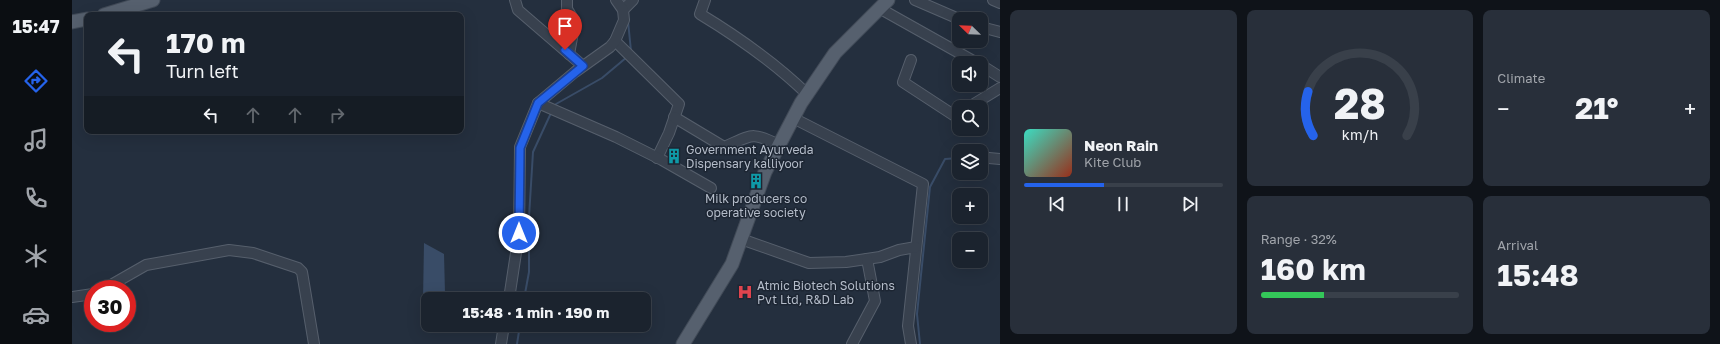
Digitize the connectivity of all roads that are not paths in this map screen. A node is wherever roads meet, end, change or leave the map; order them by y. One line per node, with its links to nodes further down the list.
1 (153, 0): 12 (main road)
2 (515, 0): 19 (street)
3 (567, 0): 19 (street)
4 (616, 0): 11 (street)
5 (633, 0): 11 (street)
6 (705, 0): 26 (street)
7 (914, 0): 13 (street)
8 (992, 0): 9 (street)
9 (1000, 3)
10 (883, 4): 20 (street); 26 (main road)
11 (623, 10): 18 (street)
12 (114, 12)
13 (952, 16)
14 (84, 20): 15 (main road)
15 (72, 22)
16 (988, 29): 17 (street)
17 (1000, 32)
18 (615, 41): 22 (street); 30 (street)
19 (569, 54): 22 (street)
20 (966, 56)
21 (911, 60): 29 (street)
22 (583, 66): 28 (street)
23 (988, 69): 24 (street)
24 (1000, 77)
25 (1000, 88): 27 (street)
26 (807, 94): 31 (main road)
27 (980, 100)
28 (538, 103): 33 (street); 41 (street)
29 (952, 114)
30 (674, 117): 32 (street); 33 (street)
31 (793, 118): 32 (main road); 38 (street)
32 (779, 145): 37 (main road)
33 (657, 158): 36 (street)
34 (989, 158): 35 (street)
35 (1000, 160)
36 (711, 188)
37 (741, 239): 39 (street); 47 (main road)
38 (916, 247): 39 (street); 49 (street)
39 (867, 259): 48 (street)
40 (120, 280): 45 (street)
41 (509, 292)
42 (84, 295): 43 (street)
43 (72, 297)
44 (503, 332): 46 (street)
45 (314, 344)
46 (501, 344)
47 (683, 344)
48 (852, 344)
49 (911, 344)

